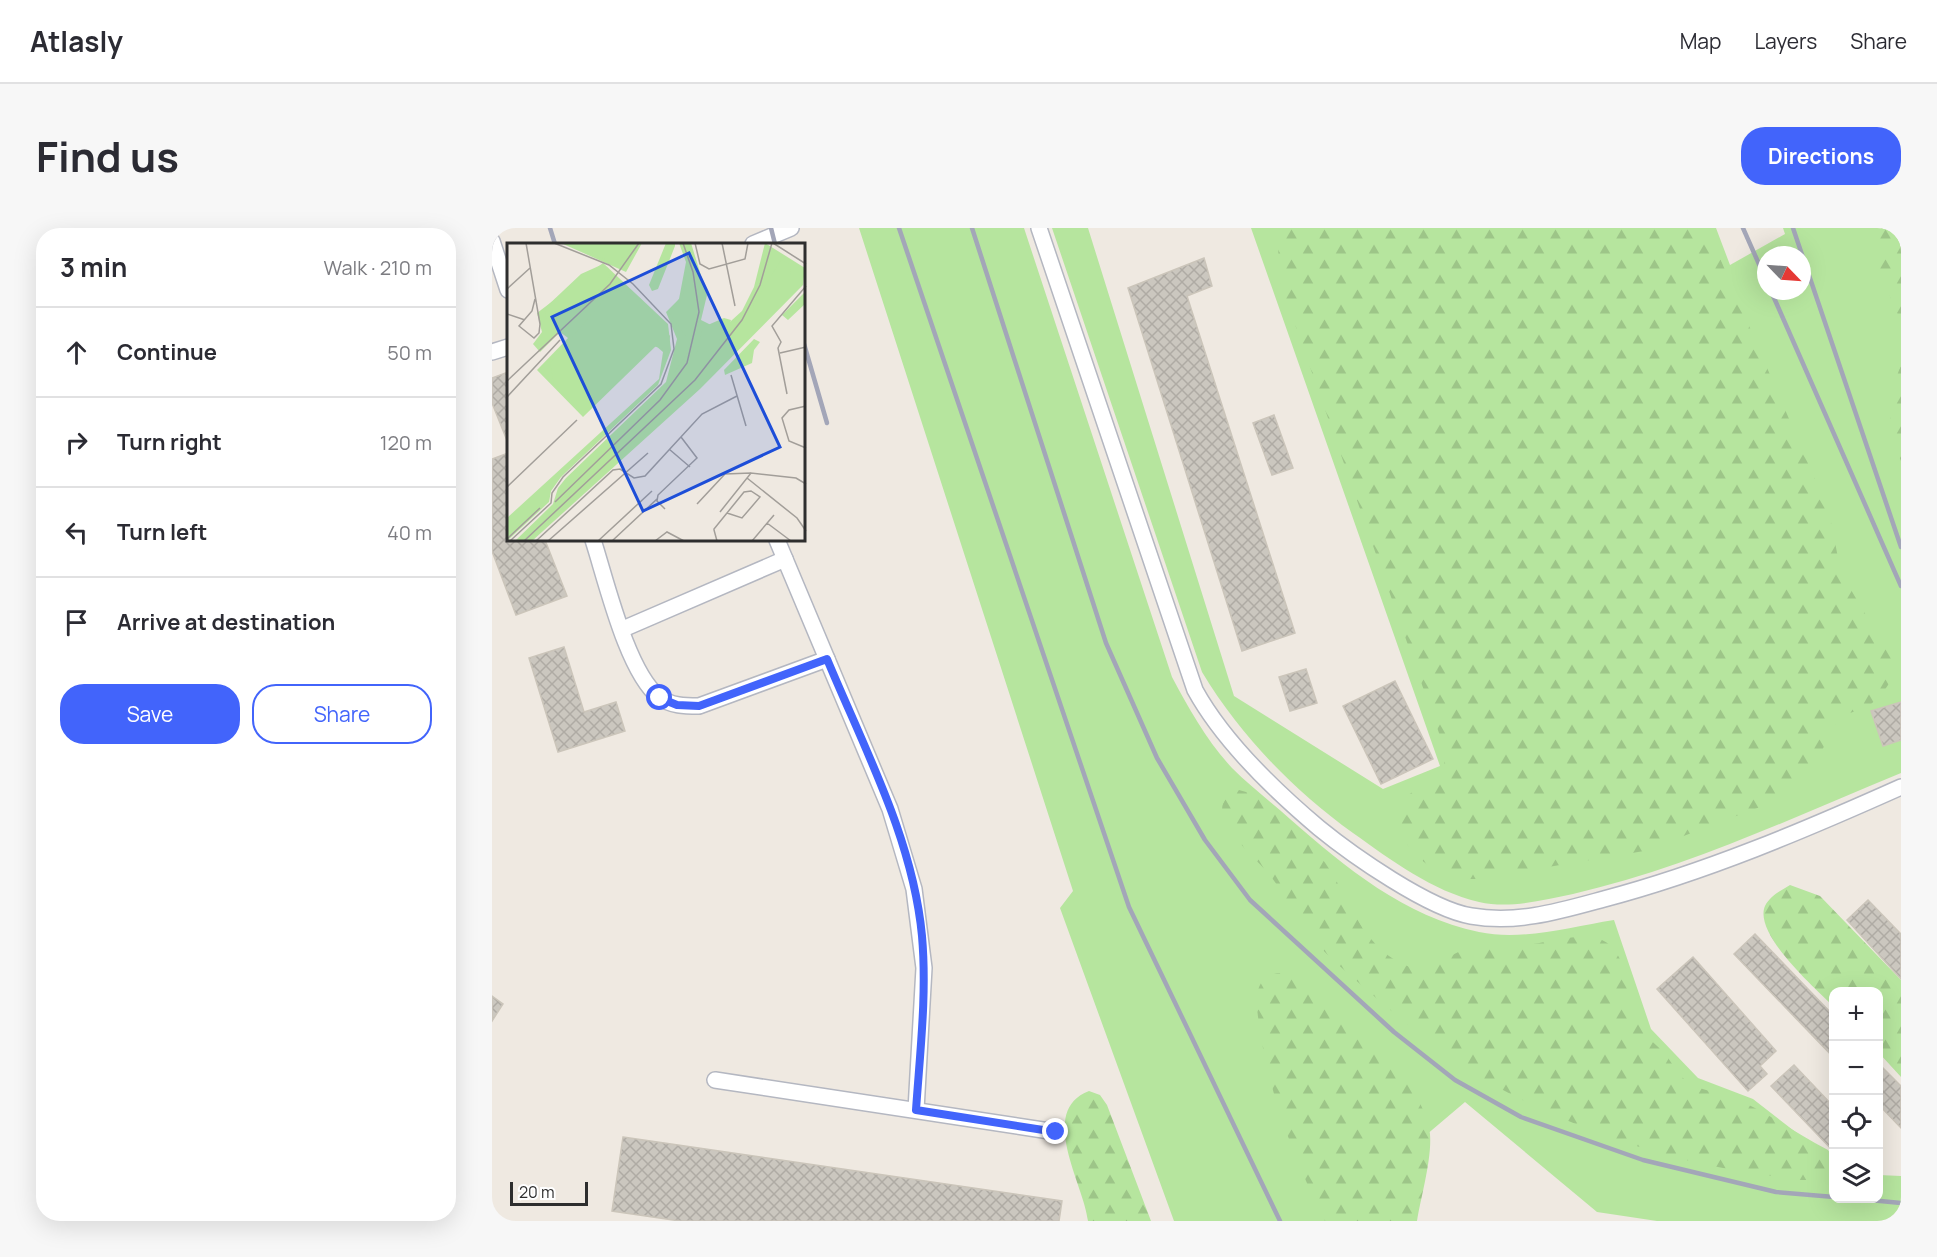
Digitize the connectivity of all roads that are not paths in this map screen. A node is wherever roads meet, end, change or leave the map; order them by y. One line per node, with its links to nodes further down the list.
1 (791, 228): 4 (lane)
2 (1039, 228): 13 (lane)
3 (492, 241): 5 (lane)
4 (755, 243)
5 (507, 287)
6 (507, 347): 7 (lane)
7 (492, 352)
8 (594, 542): 11 (lane)
9 (778, 542): 10 (lane)
10 (785, 559): 11 (lane); 12 (lane)
11 (623, 629): 12 (lane)
12 (827, 659): 15 (lane)
13 (1901, 787)
14 (715, 1080): 15 (lane)
15 (916, 1110): 16 (lane)
16 (1056, 1132)

